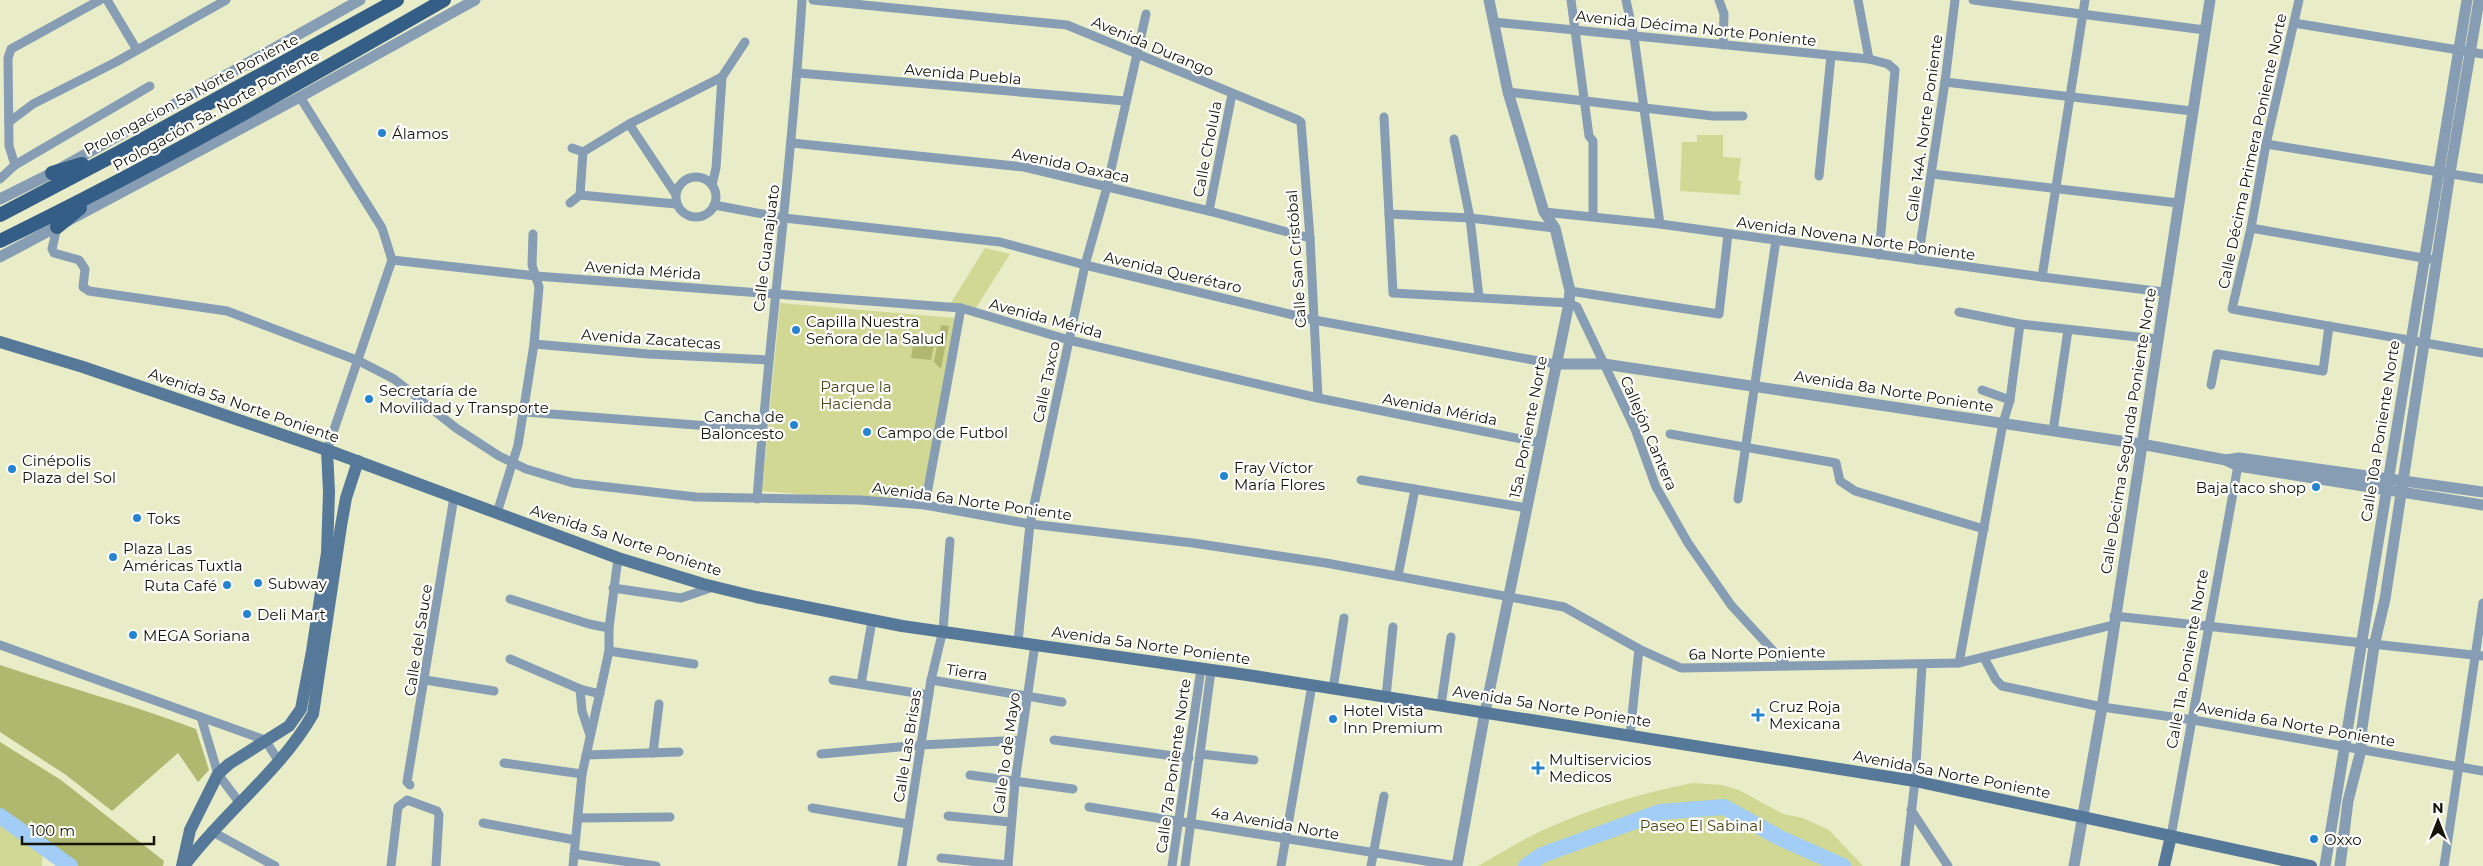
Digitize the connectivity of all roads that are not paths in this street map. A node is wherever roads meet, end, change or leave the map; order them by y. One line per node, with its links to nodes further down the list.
1 (100, 0): 53 (street)
2 (107, 0): 31 (street)
3 (226, 0): 31 (street)
4 (360, 0): 63 (street)
5 (397, 0): 60 (main road, Prolongacion 5a Norte Poniente)
6 (444, 0): 73 (main road, Prologación 5a. Norte Poniente)
7 (475, 0): 43 (street)
8 (802, 0): 38 (street, Calle Guanajuato)
9 (813, 0): 34 (street, Avenida Durango)
10 (1488, 0): 24 (street, 15a. Poniente Norte)
11 (1571, 0): 26 (street)
12 (1626, 0): 28 (street)
13 (1719, 0): 30 (street)
14 (1858, 0): 37 (street)
15 (1955, 0): 40 (street, Calle 14A. Norte Poniente)
16 (1973, 0): 23 (street)
17 (2085, 0): 23 (street)
18 (2210, 0): 27 (street, Calle Décima Segunda Poniente Norte)
19 (2299, 0): 25 (street, Calle Décima Primera Poniente Norte)
20 (2467, 0): 32 (street, Calle 10a Poniente Norte)
21 (2478, 0): 33 (street, Calle 10a Poniente Norte)
22 (1146, 14): 34 (street, Calle Taxco)
23 (2083, 14): 27 (street); 45 (street)
24 (1493, 22): 26 (street, Avenida Décima Norte Poniente); 42 (street, 15a. Poniente Norte)
25 (2294, 23): 32 (street); 57 (street, Calle Décima Primera Poniente Norte)
26 (1576, 30): 28 (street, Avenida Décima Norte Poniente); 46 (street)
27 (2205, 30): 49 (street, Calle Décima Segunda Poniente Norte)
28 (1634, 37): 30 (street, Avenida Décima Norte Poniente); 48 (street)
29 (745, 42): 39 (street)
30 (1723, 45): 36 (street, Avenida Décima Norte Poniente)
31 (137, 50): 53 (street)
32 (2457, 50): 33 (street); 62 (street, Calle 10a Poniente Norte)
33 (2470, 52): 35 (street); 64 (street, Calle 10a Poniente Norte)
34 (1138, 53): 44 (street, Avenida Durango); 47 (street, Calle Taxco)
35 (2483, 54)
36 (1831, 56): 37 (street, Avenida Décima Norte Poniente); 66 (street)
37 (1869, 58): 96 (street, Avenida Décima Norte Poniente)
38 (798, 73): 47 (street, Avenida Puebla); 56 (street, Calle Guanajuato)
39 (722, 77): 54 (street); 69 (street)
40 (1945, 82): 45 (street); 65 (street, Calle 14A. Norte Poniente)
41 (150, 86): 61 (street)
42 (1508, 92): 46 (street); 81 (street, 15a. Poniente Norte)
43 (305, 94): 88 (street); 99 (street)
44 (1232, 94): 52 (street, Avenida Durango); 80 (street, Calle Cholula)
45 (2071, 97): 49 (street); 71 (street)
46 (1584, 100): 48 (street); 84 (street)
47 (1125, 101): 70 (street, Calle Taxco)
48 (1642, 108): 50 (street); 87 (street)
49 (2192, 111): 77 (street, Calle Décima Segunda Poniente Norte)
50 (1743, 116)
51 (1384, 117): 82 (street)
52 (1298, 120): 93 (street, Calle San Cristóbal)
53 (9, 122): 61 (street)
54 (629, 124): 59 (street); 72 (street)
55 (1454, 139): 86 (street)
56 (792, 143): 70 (street, Avenida Oaxaca); 85 (street, Calle Guanajuato)
57 (2266, 144): 62 (street); 90 (street, Calle Décima Primera Poniente Norte)
58 (572, 148): 59 (street)
59 (582, 152): 74 (street)
60 (118, 153): 63 (main road); 83 (main road, Prolongacion 5a Norte Poniente)
61 (15, 165): 67 (street)
62 (2438, 171): 64 (street); 98 (street, Calle 10a Poniente Norte)
63 (52, 173): 75 (street)
64 (2450, 173): 68 (street); 101 (street, Calle 10a Poniente Norte)
65 (1932, 174): 71 (street); 100 (street, Calle 14A. Norte Poniente)
66 (1819, 176)
67 (0, 179)
68 (2483, 179)
69 (712, 185): 72 (street); 79 (street)
70 (1107, 187): 80 (street, Avenida Oaxaca); 102 (street, Calle Taxco)
71 (2056, 188): 77 (street); 104 (street)
72 (675, 193): 78 (street)
73 (96, 194): 88 (main road); 95 (main road, Prologación 5a. Norte Poniente)
74 (580, 195): 76 (street); 78 (street)
75 (0, 199)
76 (570, 203)
77 (2178, 203): 105 (street, Calle Décima Segunda Poniente Norte)
78 (676, 204): 79 (street)
79 (714, 205): 85 (street, Avenida Querétaro)
80 (1209, 211): 93 (street, Avenida Oaxaca)
81 (1544, 212): 84 (street, Avenida Novena Norte Poniente); 89 (street, 15a. Poniente Norte)
82 (1390, 214): 86 (street); 107 (street)
83 (0, 215)
84 (1593, 215): 87 (street, Avenida Novena Norte Poniente)
85 (784, 218): 102 (street, Avenida Querétaro); 106 (street, Calle Guanajuato)
86 (1470, 218): 89 (street); 107 (street)
87 (1660, 224): 92 (street, Avenida Novena Norte Poniente)
88 (57, 227): 97 (street); 122 (street, Avenida 6a Norte Poniente)
89 (1555, 228): 108 (street, 15a. Poniente Norte)
90 (2251, 228): 98 (street); 113 (street, Calle Décima Primera Poniente Norte)
91 (533, 234): 103 (street)
92 (1728, 234): 94 (street, Avenida Novena Norte Poniente); 108 (street)
93 (1310, 238): 111 (street, Calle San Cristóbal)
94 (1776, 240): 96 (street, Avenida Novena Norte Poniente); 126 (street)
95 (0, 241)
96 (1878, 255): 100 (street, Avenida Novena Norte Poniente)
97 (0, 258)
98 (2425, 258): 101 (street); 118 (street, Calle 10a Poniente Norte)
99 (392, 260): 103 (street, Avenida Mérida); 122 (street)
100 (1918, 260): 104 (street, Avenida Novena Norte Poniente)
101 (2437, 260): 119 (street, Calle 10a Poniente Norte)
102 (1085, 265): 111 (street, Avenida Querétaro); 117 (street, Calle Taxco)
103 (536, 276): 106 (street, Avenida Mérida); 120 (street)
104 (2042, 277): 105 (street, Avenida Novena Norte Poniente)
105 (2164, 292): 115 (street, Calle Décima Segunda Poniente Norte)
106 (775, 294): 109 (street, Avenida Mérida); 123 (street, Calle Guanajuato)
107 (1479, 297): 108 (street)
108 (1569, 297): 124 (street, 15a. Poniente Norte); 125 (street, Callejón Cantera)
109 (961, 308): 117 (street, Avenida Mérida); 153 (street)
110 (1959, 312): 112 (street)
111 (1314, 320): 124 (street, Avenida Querétaro); 129 (street, Calle San Cristóbal)
112 (2020, 324): 114 (street); 130 (street)
113 (2329, 326): 118 (street); 127 (street)
114 (2068, 330): 115 (street); 134 (street)
115 (2156, 339): 137 (street, Calle Décima Segunda Poniente Norte)
116 (0, 340): 139 (main road, Avenida 5a Norte Poniente)
117 (1070, 340): 129 (street, Avenida Mérida); 157 (street, Calle Taxco)
118 (2410, 340): 119 (street); 143 (street, Calle 10a Poniente Norte)
119 (2424, 342): 121 (street); 145 (street, Calle 10a Poniente Norte)
120 (534, 344): 123 (street, Avenida Zacatecas); 131 (street)
121 (2483, 353)
122 (359, 360): 139 (street); 142 (street, Avenida 6a Norte Poniente)
123 (767, 360): 133 (street, Calle Guanajuato)
124 (1555, 364): 125 (street, Avenida 8a Norte Poniente); 136 (street, 15a. Poniente Norte)
125 (1604, 364): 126 (street, Avenida 8a Norte Poniente); 187 (street, Callejón Cantera)
126 (1754, 385): 132 (street, Avenida 8a Norte Poniente); 138 (street)
127 (2211, 385)
128 (1982, 390): 130 (street)
129 (1318, 398): 136 (street, Avenida Mérida)
130 (2010, 400): 132 (street)
131 (525, 412): 133 (street); 142 (street)
132 (2003, 423): 134 (street, Avenida 8a Norte Poniente); 158 (street)
133 (762, 430): 152 (street, Calle Guanajuato)
134 (2053, 431): 137 (street, Avenida 8a Norte Poniente)
135 (1670, 434): 138 (street)
136 (1541, 444): 155 (street, 15a. Poniente Norte)
137 (2141, 444): 141 (street, Avenida 8a Norte Poniente); 169 (street, Calle Décima Segunda Poniente Norte)
138 (1745, 446): 151 (street); 158 (street)
139 (326, 450): 140 (main road, Avenida 5a Norte Poniente); 211 (main road)
140 (358, 461): 150 (main road, Avenida 5a Norte Poniente); 223 (main road)
141 (2239, 462): 143 (street, Avenida 8a Norte Poniente); 147 (street, Avenida 8a Norte Poniente); 170 (street, Calle 11a. Poniente Norte)
142 (512, 463): 152 (street, Avenida 6a Norte Poniente); 156 (street)
143 (2388, 478): 145 (street, Avenida 8a Norte Poniente); 147 (street, Calle 10a Poniente Norte)
144 (1361, 480): 146 (street)
145 (2403, 480): 148 (street, Calle 10a Poniente Norte); 149 (street, Avenida 8a Norte Poniente)
146 (1415, 490): 155 (street); 161 (street)
147 (2386, 490): 148 (street, Avenida 8a Norte Poniente); 177 (street, Calle 10a Poniente Norte)
148 (2401, 492): 154 (street, Avenida 8a Norte Poniente); 179 (street, Calle 10a Poniente Norte)
149 (2483, 492)
150 (454, 497): 156 (main road, Avenida 5a Norte Poniente); 190 (street, Calle del Sauce)
151 (1738, 499)
152 (757, 500): 153 (street, Avenida 6a Norte Poniente)
153 (925, 505): 157 (street, Avenida 6a Norte Poniente)
154 (2483, 505)
155 (1527, 508): 164 (street, 15a. Poniente Norte)
156 (496, 513): 160 (main road, Avenida 5a Norte Poniente)
157 (1030, 524): 161 (street, Avenida 6a Norte Poniente); 175 (street, Calle Taxco)
158 (1984, 529): 185 (street)
159 (950, 541): 173 (street, Calle Las Brisas)
160 (618, 558): 162 (main road, Avenida 5a Norte Poniente); 163 (street)
161 (1398, 576): 164 (street, 6a Norte Poniente)
162 (713, 587): 163 (street); 168 (main road, Avenida 5a Norte Poniente)
163 (613, 588): 172 (street)
164 (1509, 596): 180 (street, 6a Norte Poniente); 206 (street, 15a. Poniente Norte)
165 (510, 599): 172 (street)
166 (2483, 603): 182 (street)
167 (1344, 618): 196 (street)
168 (872, 621): 173 (main road, Avenida 5a Norte Poniente); 193 (street)
169 (2114, 621): 170 (street); 183 (street); 205 (street, Calle Décima Segunda Poniente Norte)
170 (2209, 626): 177 (street); 208 (street, Calle 11a. Poniente Norte)
171 (1393, 627): 201 (street)
172 (609, 628): 181 (street)
173 (943, 630): 175 (main road, Avenida 5a Norte Poniente); 192 (street, Calle Las Brisas)
174 (1451, 637): 204 (street)
175 (1018, 642): 176 (main road, Avenida 5a Norte Poniente)
176 (1035, 644): 189 (main road, Avenida 5a Norte Poniente); 200 (street, Calle 1o de Mayo)
177 (2361, 644): 179 (street); 215 (street, Calle 10a Poniente Norte)
178 (0, 645): 207 (street)
179 (2374, 646): 182 (street); 216 (street, Calle 10a Poniente Norte)
180 (1639, 649): 187 (street, 6a Norte Poniente); 210 (street)
181 (609, 651): 186 (street); 198 (street)
182 (2479, 655): 226 (street)
183 (1984, 658): 185 (street, 6a Norte Poniente); 205 (street, Avenida 6a Norte Poniente)
184 (510, 659): 195 (street)
185 (1959, 663): 188 (street, 6a Norte Poniente)
186 (694, 664)
187 (1786, 665): 188 (street, 6a Norte Poniente)
188 (1922, 665): 231 (street)
189 (1206, 670): 194 (main road, Avenida 5a Norte Poniente); 220 (street, Calle 7a Poniente Norte); 222 (street, Calle 7a Poniente Norte)
190 (425, 680): 197 (street); 233 (street, Calle del Sauce)
191 (833, 680): 193 (street)
192 (931, 680): 199 (street, Calle Las Brisas); 200 (street, Tierra)
193 (861, 684): 199 (street)
194 (1312, 685): 196 (main road, Avenida 5a Norte Poniente); 251 (street)
195 (580, 689): 198 (street); 209 (street)
196 (1333, 689): 201 (main road, Avenida 5a Norte Poniente)
197 (494, 691)
198 (600, 694): 209 (street)
199 (930, 695): 214 (street, Calle Las Brisas)
200 (1028, 696): 202 (street, Tierra); 212 (street, Calle 1o de Mayo)
201 (1386, 697): 204 (main road, Avenida 5a Norte Poniente)
202 (1062, 702)
203 (659, 704): 218 (street)
204 (1441, 705): 206 (main road, Avenida 5a Norte Poniente)
205 (2102, 707): 208 (street, Avenida 6a Norte Poniente); 242 (street, Calle Décima Segunda Poniente Norte)
206 (1485, 712): 210 (main road, Avenida 5a Norte Poniente); 268 (street, 15a. Poniente Norte)
207 (201, 717): 211 (street); 228 (street)
208 (2193, 720): 215 (street, Avenida 6a Norte Poniente); 250 (street, Calle 11a. Poniente Norte)
209 (590, 735): 221 (street)
210 (1630, 735): 231 (main road, Avenida 5a Norte Poniente)
211 (266, 740): 223 (street); 228 (main road)
212 (1021, 740): 214 (street); 232 (street, Calle 1o de Mayo)
213 (1054, 740): 222 (street)
214 (921, 745): 219 (street); 248 (street, Calle Las Brisas)
215 (2344, 747): 216 (street, Avenida 6a Norte Poniente); 274 (street, Calle 10a Poniente Norte)
216 (2361, 750): 226 (street, Avenida 6a Norte Poniente); 275 (street, Calle 10a Poniente Norte)
217 (679, 752): 218 (street)
218 (653, 753): 221 (street)
219 (821, 754)
220 (1200, 754): 224 (street); 247 (street, Calle 7a Poniente Norte)
221 (586, 755): 229 (street)
222 (1189, 758): 244 (street, Calle 7a Poniente Norte)
223 (278, 760): 236 (main road)
224 (1254, 760)
225 (504, 763): 229 (street)
226 (2458, 766): 227 (street, Avenida 6a Norte Poniente); 276 (street)
227 (2483, 771)
228 (218, 774): 236 (street); 256 (main road)
229 (582, 774): 243 (street)
230 (970, 775): 232 (street)
231 (1915, 781): 239 (street); 242 (main road, Avenida 5a Norte Poniente)
232 (1015, 782): 234 (street); 245 (street, Calle 1o de Mayo)
233 (410, 786)
234 (1073, 789)
235 (1384, 796): 254 (street)
236 (239, 802): 249 (main road)
237 (1089, 807): 244 (street, 4a Avenida Norte)
238 (812, 808): 248 (street)
239 (1911, 810): 269 (street); 270 (street)
240 (948, 816): 245 (street)
241 (670, 817): 243 (street)
242 (2083, 817): 250 (main road, Avenida 5a Norte Poniente); 271 (street, Calle Décima Segunda Poniente Norte)
243 (578, 818): 252 (street)
244 (1178, 821): 247 (street, 4a Avenida Norte); 264 (street, Calle 7a Poniente Norte)
245 (1010, 822): 263 (street, Calle 1o de Mayo)
246 (483, 823): 252 (street)
247 (1191, 823): 251 (street, 4a Avenida Norte); 265 (street, Calle 7a Poniente Norte)
248 (908, 824): 262 (street, Calle Las Brisas)
249 (211, 831): 256 (main road); 257 (street)
250 (2171, 836): 272 (main road, Calle 11a. Poniente Norte); 273 (main road, Avenida 5a Norte Poniente)
251 (1286, 839): 254 (street, 4a Avenida Norte); 266 (street)
252 (576, 840): 253 (street)
253 (574, 854): 260 (street); 261 (street)
254 (1373, 854): 267 (street); 268 (street, 4a Avenida Norte)
255 (941, 858): 263 (street)
256 (183, 866)
257 (275, 866)
258 (391, 866): 259 (street)
259 (436, 866)
260 (573, 866)
261 (656, 866)
262 (902, 866)
263 (1008, 866)
264 (1172, 866)
265 (1185, 866)
266 (1281, 866)
267 (1371, 866)
268 (1457, 866)
269 (1905, 866)
270 (1948, 866)
271 (2074, 866)
272 (2164, 866)
273 (2311, 866)
274 (2325, 866)
275 (2340, 866)
276 (2444, 866)

